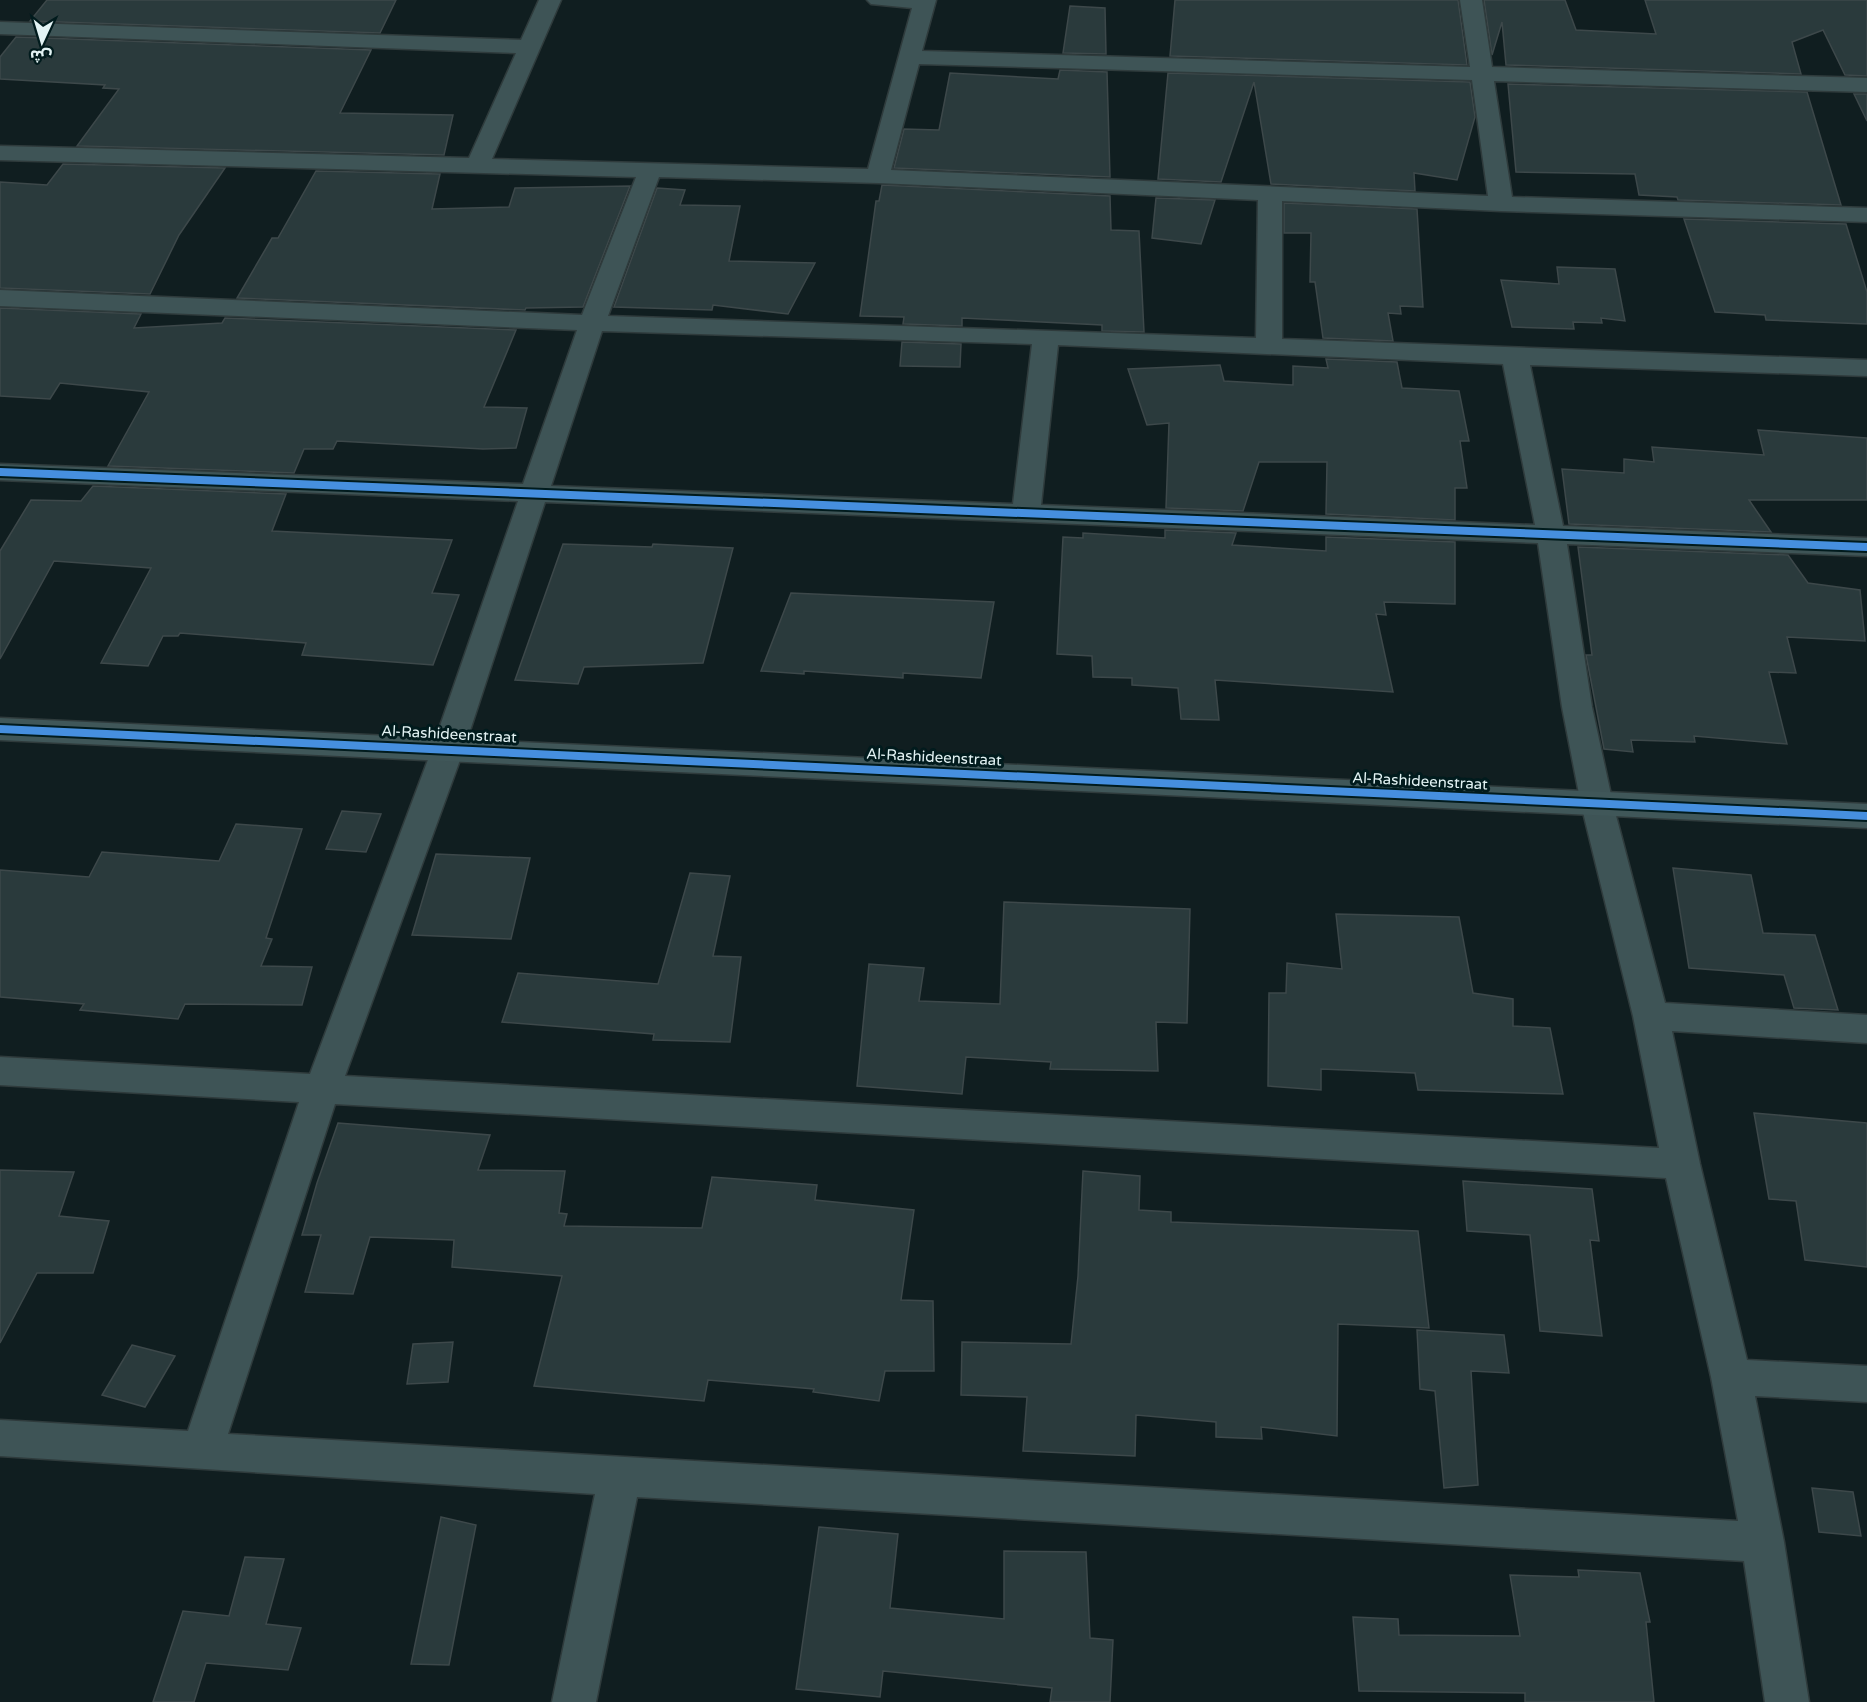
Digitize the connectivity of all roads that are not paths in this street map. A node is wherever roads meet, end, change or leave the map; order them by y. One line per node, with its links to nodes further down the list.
1 (550, 0): 6 (street)
2 (878, 0): 4 (street)
3 (1471, 0): 8 (street)
4 (924, 1): 7 (street)
5 (0, 28): 6 (street)
6 (529, 47): 11 (street)
7 (908, 57): 8 (street); 13 (street)
8 (1483, 74): 9 (street); 15 (street)
9 (1867, 85)
10 (0, 153): 11 (street)
11 (477, 166): 12 (street)
12 (650, 170): 13 (street); 18 (street)
13 (878, 176): 14 (street)
14 (1270, 193): 15 (street); 20 (street)
15 (1501, 204): 16 (street)
16 (1867, 216)
17 (0, 298): 18 (street)
18 (592, 323): 19 (street); 24 (street)
19 (1046, 337): 20 (street); 25 (street)
20 (1269, 346): 21 (street)
21 (1515, 357): 22 (street); 26 (street)
22 (1867, 368)
23 (0, 472): 24 (street)
24 (535, 493): 25 (street); 29 (street)
25 (1026, 514): 26 (street)
26 (1551, 535): 27 (street); 30 (street)
27 (1867, 547)
28 (0, 729): 29 (street, Al-Rashideenstraat)
29 (448, 749): 30 (street, Al-Rashideenstraat); 35 (street)
30 (1597, 804): 31 (street, Al-Rashideenstraat); 32 (street)
31 (1867, 816)
32 (1651, 1016): 33 (street); 36 (street)
33 (1867, 1029)
34 (0, 1071): 35 (street)
35 (322, 1089): 36 (street); 40 (street)
36 (1681, 1164): 37 (street)
37 (1731, 1377): 38 (street); 42 (street)
38 (1867, 1384)
39 (0, 1438): 40 (street)
40 (202, 1450): 41 (street)
41 (620, 1477): 42 (street); 43 (street)
42 (1763, 1542): 44 (street)
43 (574, 1702)
44 (1787, 1702)

